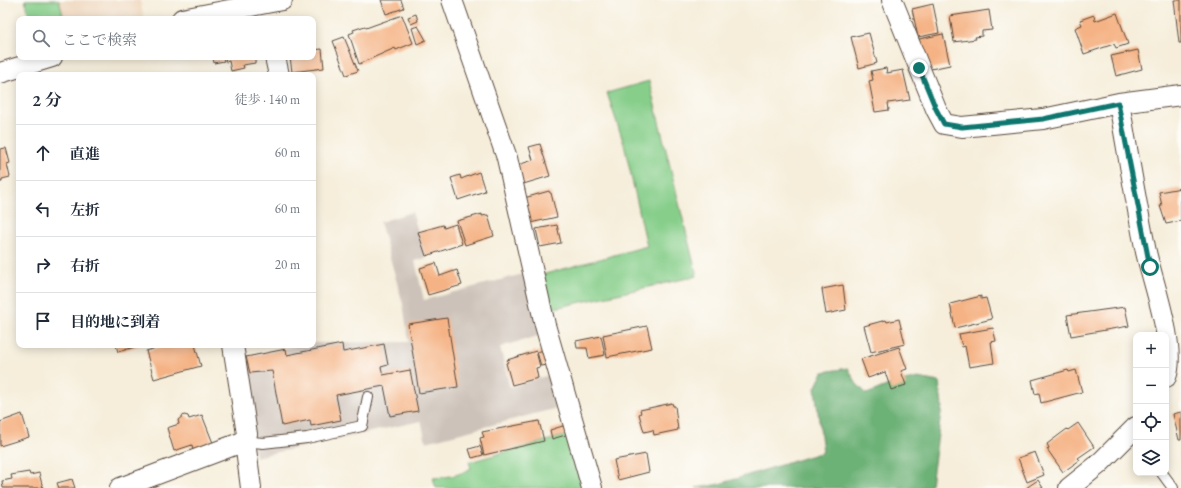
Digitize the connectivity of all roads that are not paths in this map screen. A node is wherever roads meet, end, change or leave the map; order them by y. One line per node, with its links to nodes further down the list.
1 (282, 0): 4 (street)
2 (452, 0): 20 (street)
3 (892, 0): 11 (street)
4 (264, 12): 5 (street)
5 (217, 16)
6 (42, 60): 9 (street)
7 (276, 60): 8 (street)
8 (278, 72)
9 (0, 73)
10 (1181, 95): 11 (street)
11 (1118, 103): 13 (street)
12 (233, 348): 16 (street)
13 (1169, 368)
14 (368, 397): 16 (lane)
15 (1133, 434): 21 (street)
16 (245, 441): 18 (street); 19 (street)
17 (1164, 476): 22 (lane)
18 (120, 488)
19 (251, 488)
20 (592, 488)
21 (1069, 488)
22 (1173, 488)

